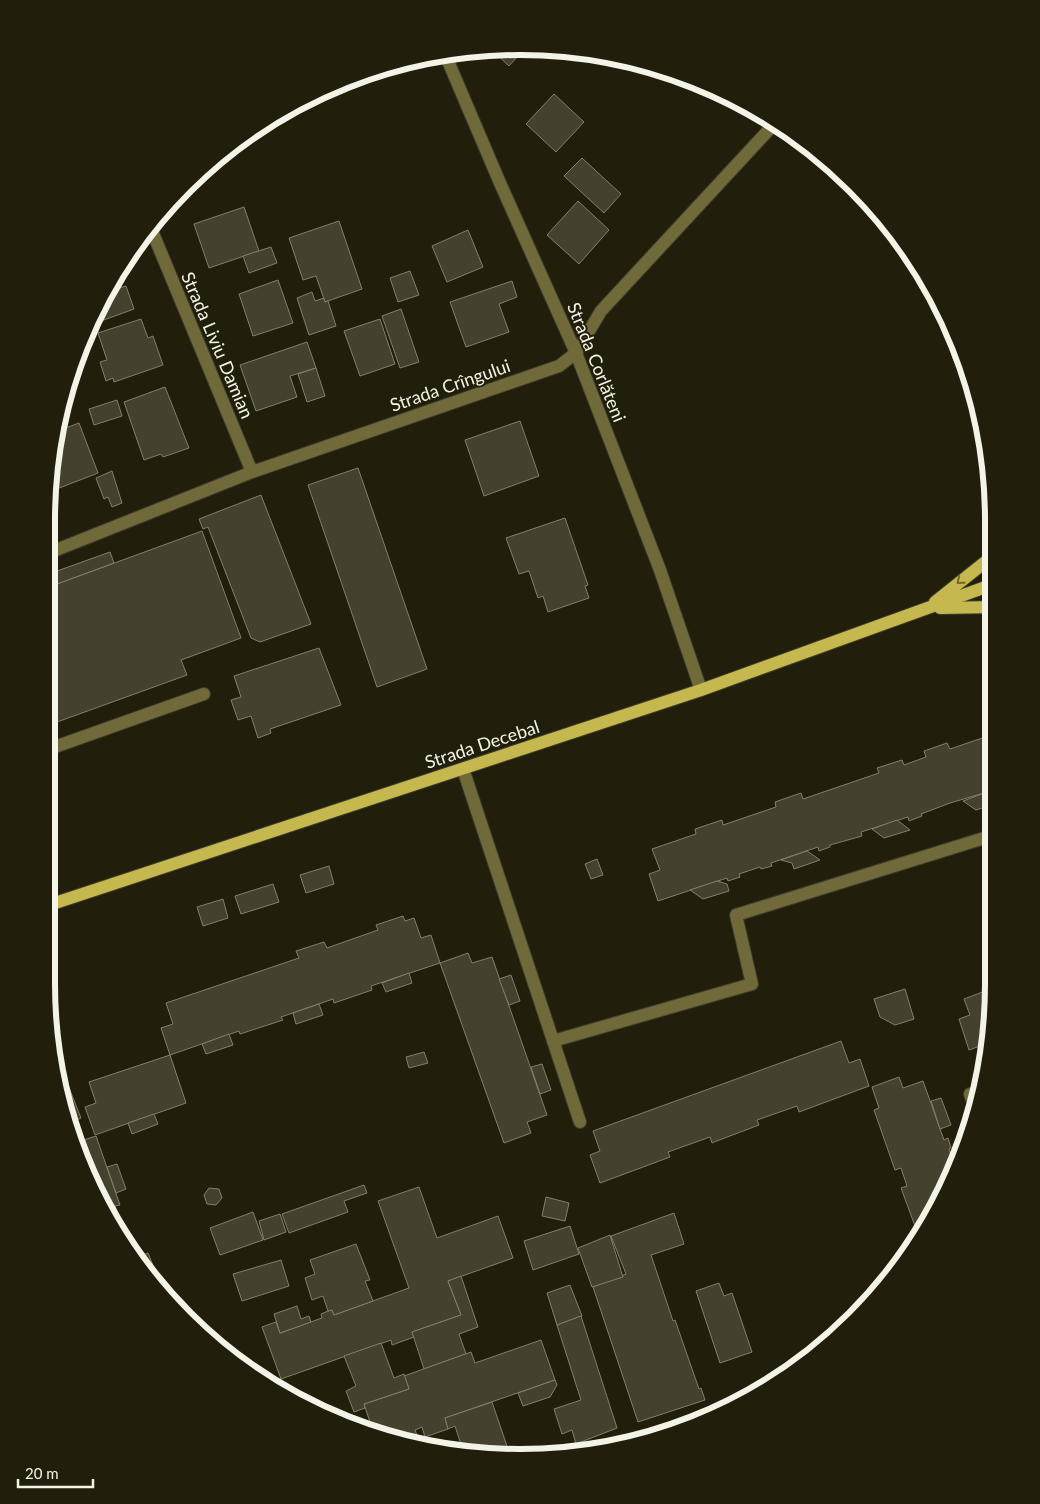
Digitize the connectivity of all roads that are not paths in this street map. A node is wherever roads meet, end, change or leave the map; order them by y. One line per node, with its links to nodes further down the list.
1 (449, 61): 4 (street, Strada Corlăteni)
2 (770, 128): 4 (street, Strada Crîngului)
3 (153, 234): 5 (street, Strada Liviu Damian)
4 (576, 353): 5 (street, Strada Crîngului); 11 (street, Strada Corlăteni)
5 (252, 472): 6 (street, Strada Crîngului)
6 (55, 550)
7 (985, 562): 10 (main road, Strada Decebal, one-way to 10)
8 (985, 587): 10 (main road, Strada Decebal)
9 (985, 607): 10 (main road, Strada Decebal)
10 (927, 608): 11 (main road, Strada Decebal)
11 (701, 690): 14 (main road, Strada Decebal)
12 (204, 694): 13 (street)
13 (55, 747)
14 (463, 769): 16 (main road, Strada Decebal); 17 (street)
15 (985, 838): 17 (street)
16 (55, 903)
17 (553, 1041): 18 (street)
18 (580, 1122)

